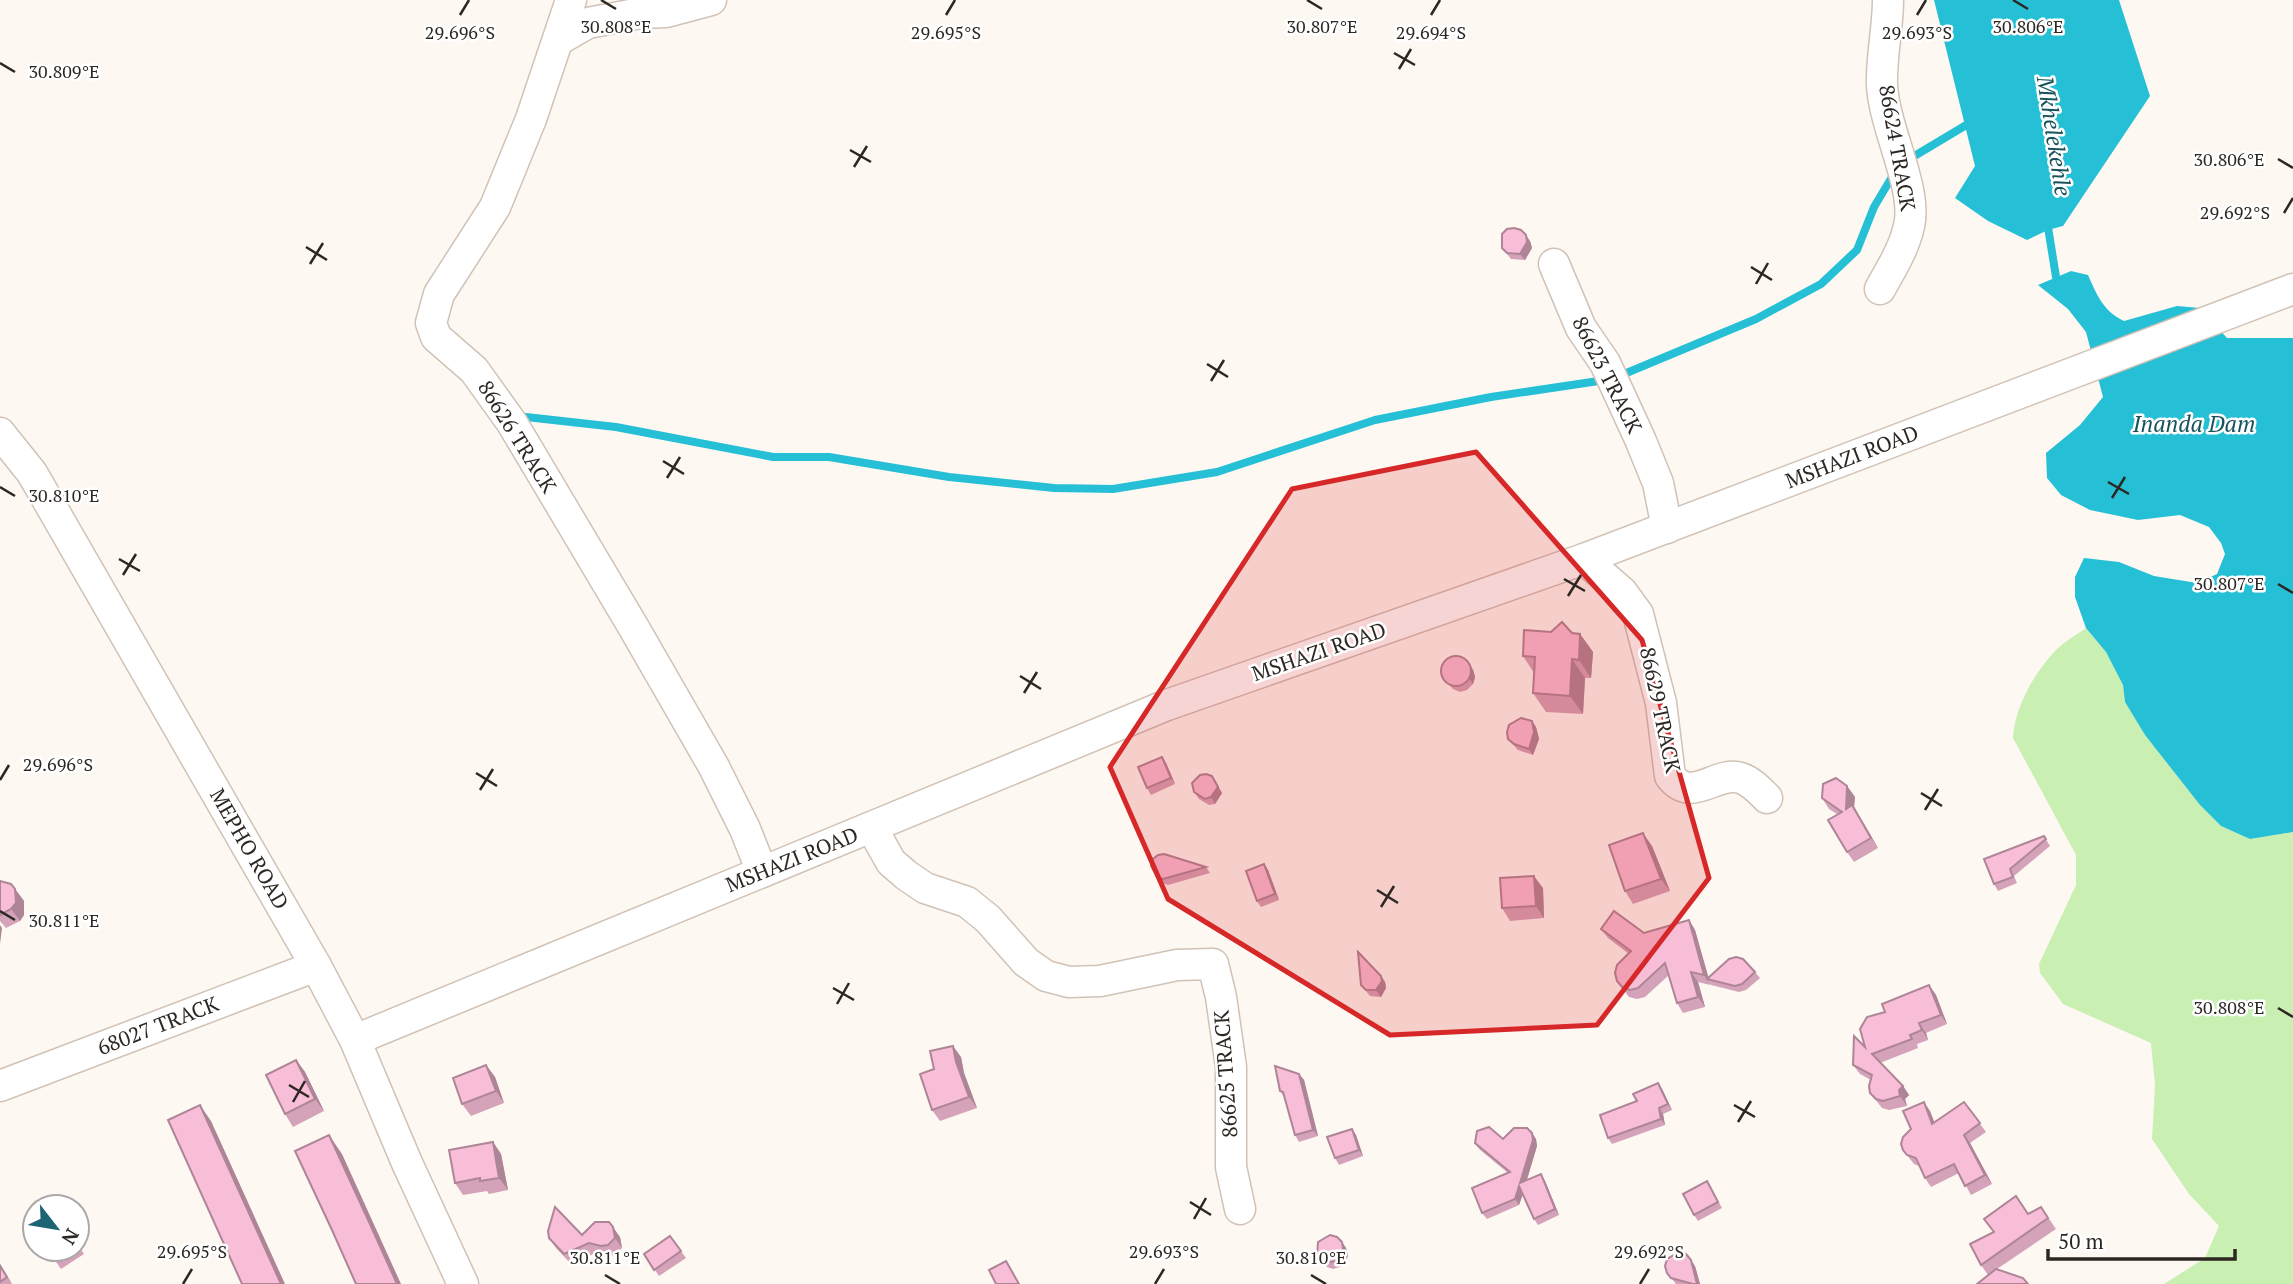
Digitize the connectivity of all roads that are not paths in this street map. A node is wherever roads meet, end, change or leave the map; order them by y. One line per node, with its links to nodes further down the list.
1 (571, 0): 4 (street, 86626 TRACK)
2 (711, 0): 4 (street)
3 (1888, 0): 6 (street, 86624 TRACK)
4 (560, 38): 13 (street, 86626 TRACK)
5 (1554, 264): 9 (street, 86623 TRACK)
6 (1880, 289)
7 (2285, 291): 9 (street, MSHAZI ROAD)
8 (0, 433): 14 (street, MEPHO ROAD)
9 (1667, 528): 10 (street, MSHAZI ROAD)
10 (1584, 559): 11 (street, 86629 TRACK); 12 (street, MSHAZI ROAD)
11 (1767, 798)
12 (872, 828): 13 (street, MSHAZI ROAD); 17 (street, 86625 TRACK)
13 (762, 872): 15 (street, MSHAZI ROAD)
14 (316, 966): 15 (street, MEPHO ROAD); 16 (street, 68027 TRACK)
15 (355, 1040): 18 (street, MEPHO ROAD)
16 (0, 1086)
17 (1240, 1209)
18 (463, 1284)

